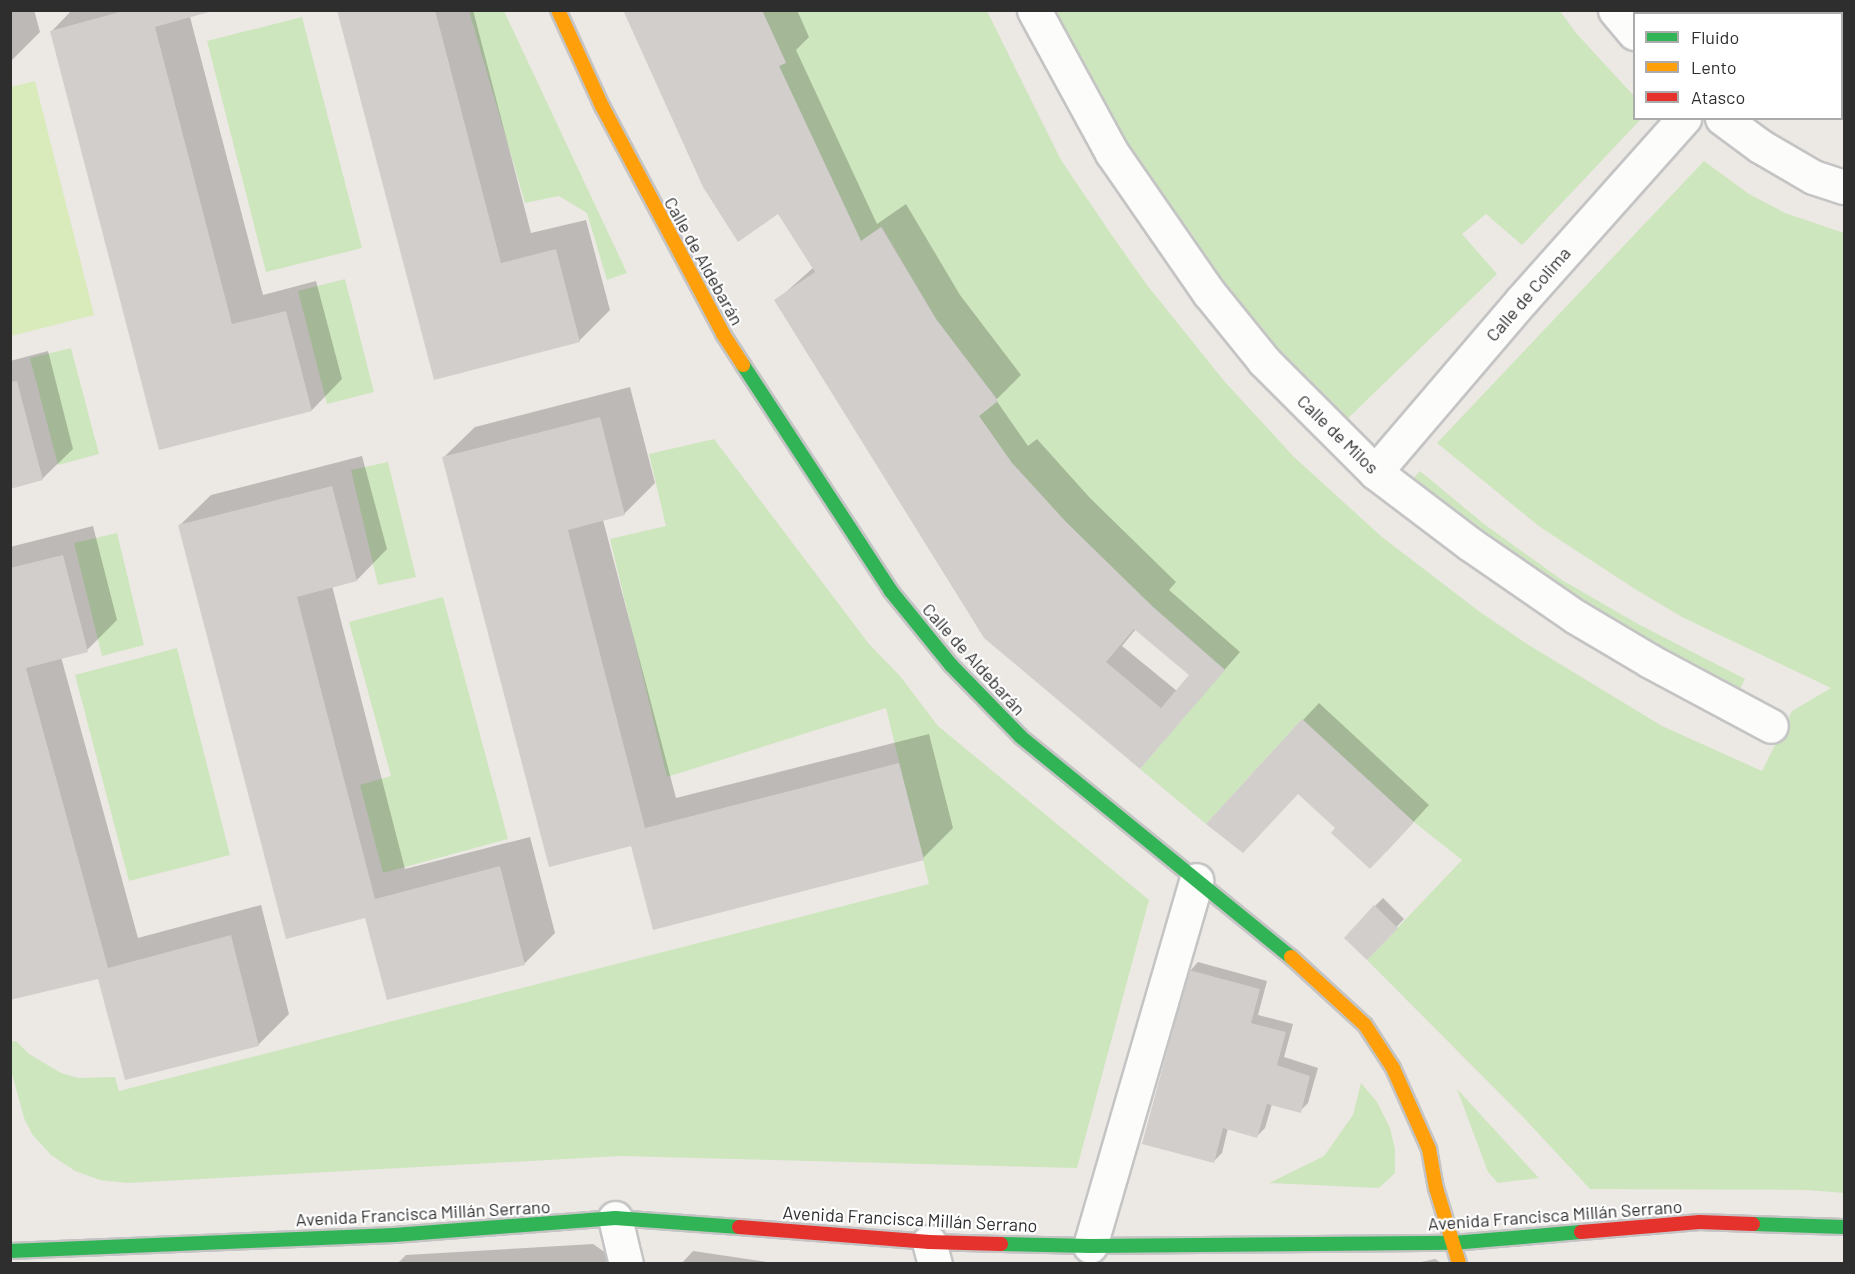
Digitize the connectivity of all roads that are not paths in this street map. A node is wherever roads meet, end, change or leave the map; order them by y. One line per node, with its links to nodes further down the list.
1 (558, 10): 10 (street, Calle de Aldebarán)
2 (1034, 10): 8 (street, Calle de Milos)
3 (1616, 10): 4 (street)
4 (1633, 31)
5 (1682, 120): 8 (street, Calle de Colima)
6 (1725, 120): 7 (street)
7 (1845, 187)
8 (1375, 472): 9 (street, Calle de Milos)
9 (1771, 726)
10 (1196, 880): 13 (street, Calle de Aldebarán); 14 (street)
11 (615, 1218): 15 (street, Avenida Francisca Millán Serrano); 16 (street, Avenida Francisca Millán Serrano); 19 (street)
12 (1845, 1227): 13 (street, Avenida Francisca Millán Serrano)
13 (1453, 1243): 14 (street, Avenida Francisca Millán Serrano); 20 (street, Calle de Aldebarán)
14 (1090, 1246): 16 (street, Avenida Francisca Millán Serrano)
15 (10, 1251)
16 (932, 1253)
17 (10, 1256): 18 (street)
18 (12, 1263)
19 (626, 1263)
20 (1460, 1263)

